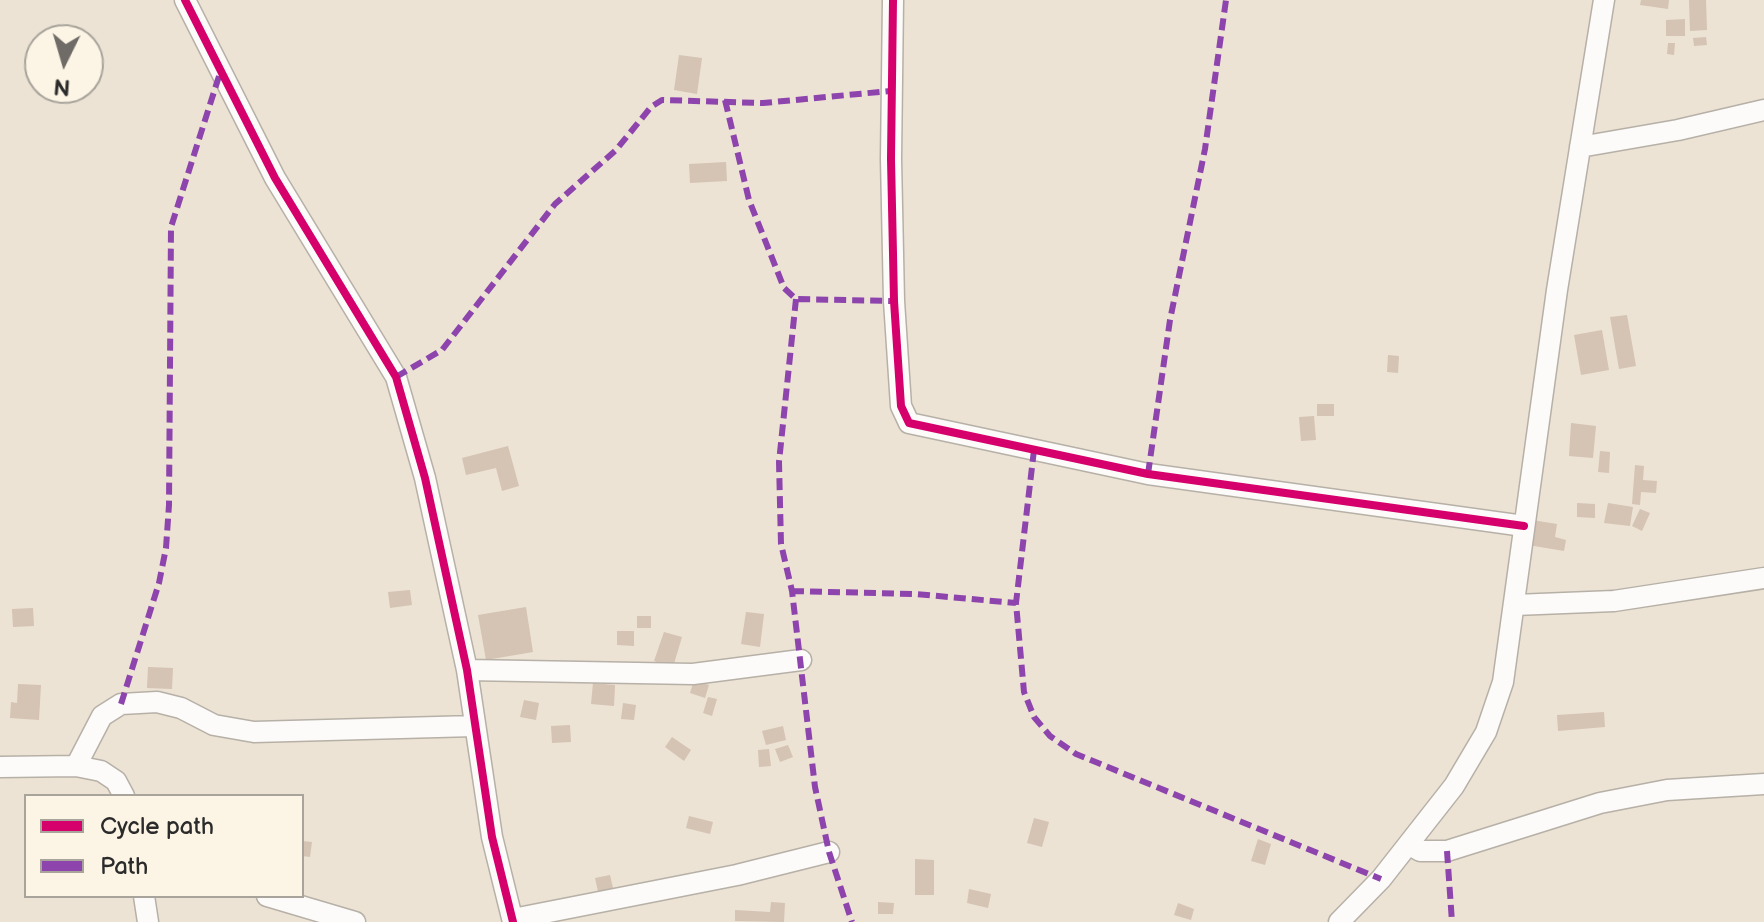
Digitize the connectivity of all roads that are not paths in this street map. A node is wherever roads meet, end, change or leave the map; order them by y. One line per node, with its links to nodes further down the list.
1 (185, 0): 10 (street)
2 (893, 0): 6 (street)
3 (1604, 0): 5 (street)
4 (1764, 110): 5 (street)
5 (1580, 147): 6 (street)
6 (1524, 526): 8 (street)
7 (1764, 578): 8 (street)
8 (1515, 605): 16 (street)
9 (801, 660): 10 (street)
10 (467, 670): 11 (street)
11 (474, 726): 12 (street); 20 (street)
12 (76, 766): 13 (street); 15 (street)
13 (0, 767)
14 (1764, 784): 16 (street)
15 (123, 794)
16 (1410, 845): 23 (street)
17 (829, 852): 20 (street)
18 (144, 898): 21 (street)
19 (274, 898): 22 (street)
20 (513, 921)
21 (148, 922)
22 (355, 922)
23 (1339, 922)

